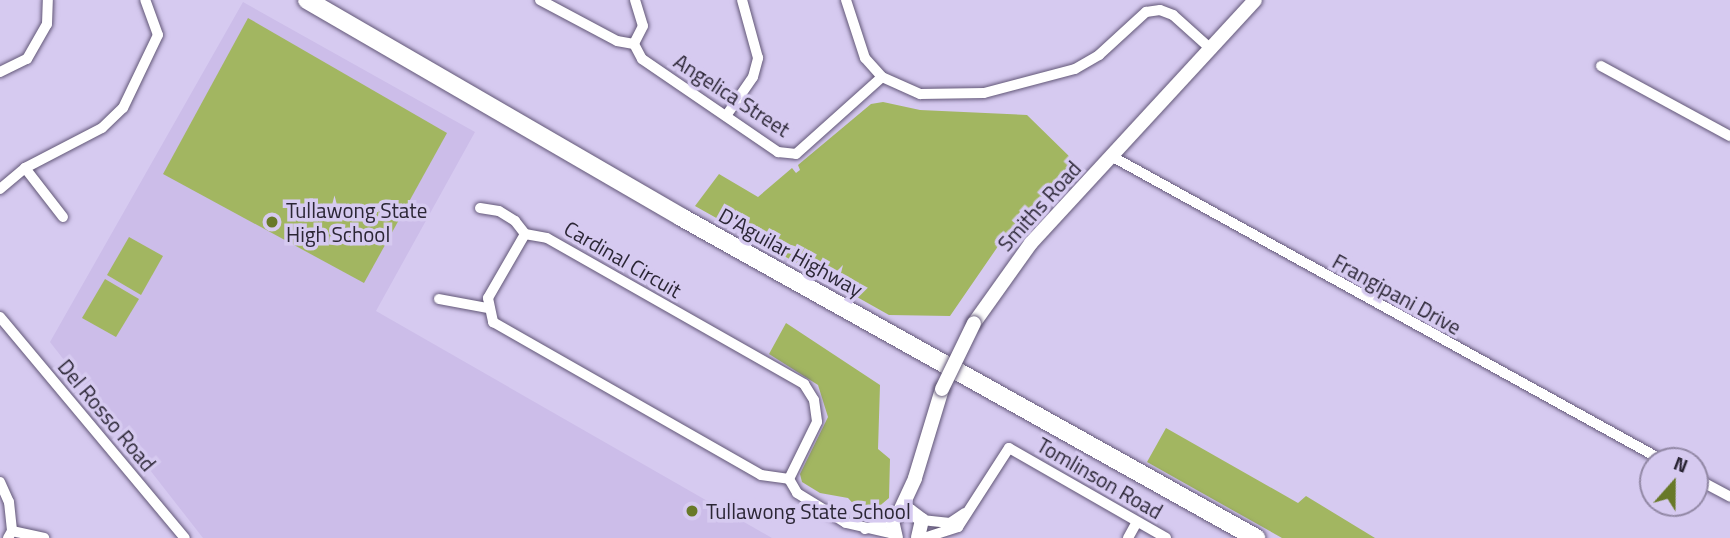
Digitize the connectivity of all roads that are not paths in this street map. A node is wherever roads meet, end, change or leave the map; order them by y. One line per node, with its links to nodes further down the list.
1 (48, 0): 13 (street)
2 (145, 0): 18 (street)
3 (307, 0): 43 (highway, D'Aguilar Highway)
4 (540, 0): 10 (street)
5 (635, 0): 10 (street)
6 (742, 0): 15 (street)
7 (846, 0): 14 (street)
8 (1255, 0): 11 (main road, Smiths Road)
9 (1161, 5): 11 (street); 14 (street)
10 (634, 44): 15 (street, Angelica Street)
11 (1212, 50): 17 (main road, Smiths Road)
12 (1601, 66): 16 (street)
13 (0, 72)
14 (882, 77): 15 (street, Angelica Street)
15 (726, 116)
16 (1730, 136)
17 (1113, 157): 26 (street, Frangipani Drive); 27 (main road, Smiths Road, bridge)
18 (25, 168): 19 (street); 21 (street)
19 (0, 188)
20 (480, 208): 22 (street)
21 (63, 217)
22 (525, 234): 24 (street); 28 (street, Cardinal Circuit)
23 (439, 299): 24 (street)
24 (487, 308): 28 (street)
25 (0, 317): 38 (street, Del Rosso Road)
26 (1639, 447)
27 (915, 478): 33 (main road, Smiths Road); 35 (main road, Smiths Road)
28 (789, 480): 35 (street)
29 (0, 482): 36 (street)
30 (1709, 486): 31 (street)
31 (1730, 497)
32 (965, 512): 33 (street); 34 (street, Tomlinson Road); 40 (street, Tomlinson Road)
33 (921, 518): 35 (main road); 39 (main road, Smiths Road)
34 (1137, 522): 41 (street); 42 (street, Tomlinson Road)
35 (895, 530)
36 (10, 534): 37 (street)
37 (44, 538)
38 (185, 538)
39 (918, 538)
40 (924, 538)
41 (1128, 538)
42 (1166, 538)
43 (1255, 538)

